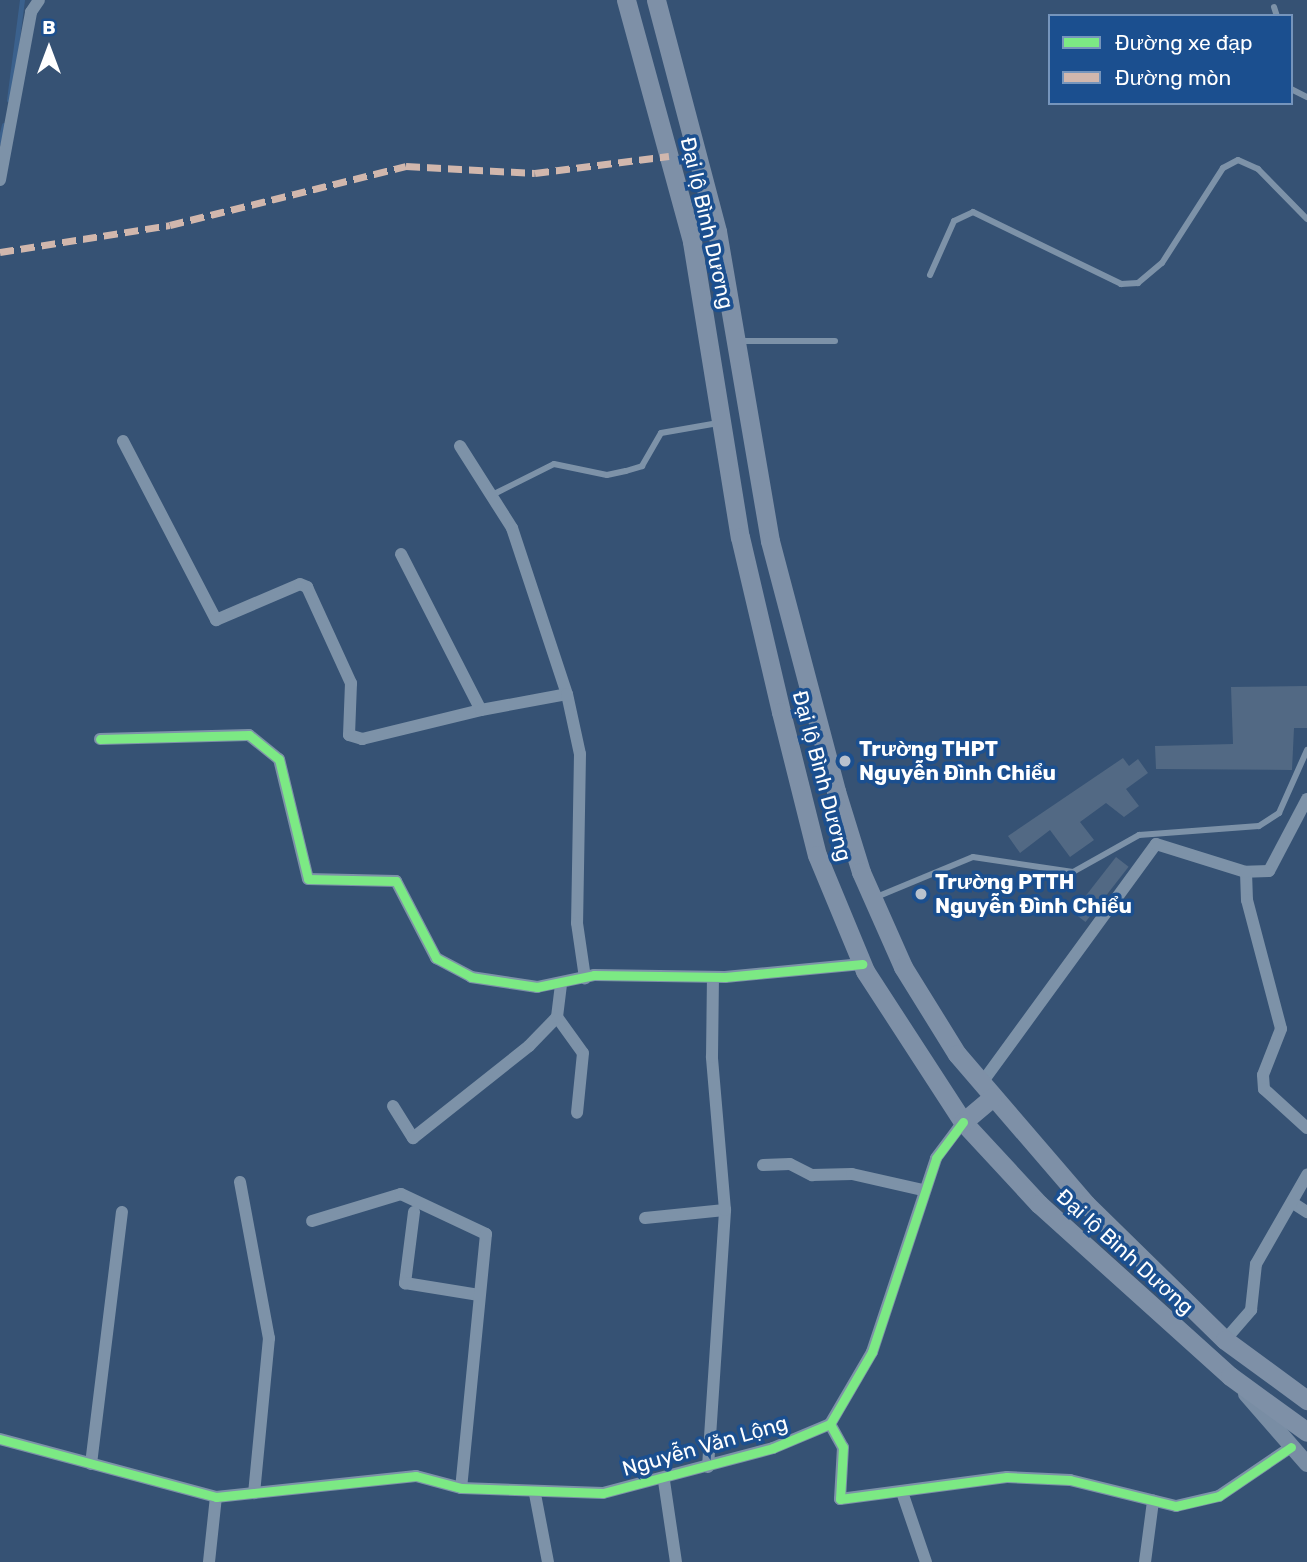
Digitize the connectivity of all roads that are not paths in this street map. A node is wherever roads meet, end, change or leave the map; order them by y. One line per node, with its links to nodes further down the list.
1 (38, 0): 6 (street)
2 (626, 0): 11 (highway, Đại lộ Bình Dương)
3 (656, 0): 9 (highway, Đại lộ Bình Dương)
4 (1274, 7): 5 (lane)
5 (1276, 14)
6 (0, 180)
7 (1307, 219): 8 (lane)
8 (930, 275)
9 (739, 341): 10 (lane); 22 (highway, Đại lộ Bình Dương)
10 (835, 341)
11 (723, 422): 14 (lane); 23 (highway, Đại lộ Bình Dương)
12 (123, 441): 17 (street)
13 (460, 446): 14 (street)
14 (492, 495): 16 (street)
15 (401, 554): 17 (street)
16 (567, 694): 17 (street); 25 (street)
17 (481, 710)
18 (100, 739): 26 (street)
19 (1307, 750): 22 (lane)
20 (1307, 799): 21 (street)
21 (1246, 872): 28 (street); 32 (street)
22 (873, 898): 28 (highway, Đại lộ Bình Dương)
23 (862, 964): 24 (street); 31 (highway, Đại lộ Bình Dương)
24 (713, 977): 25 (street); 38 (street)
25 (585, 978): 26 (street)
26 (561, 984): 27 (street)
27 (557, 1017): 29 (street); 30 (street)
28 (986, 1091): 31 (highway); 45 (highway, Đại lộ Bình Dương)
29 (393, 1106)
30 (578, 1113)
31 (963, 1122): 36 (street); 46 (highway, Đại lộ Bình Dương)
32 (1307, 1128)
33 (763, 1165): 36 (street)
34 (1307, 1175): 37 (street)
35 (240, 1182): 57 (street)
36 (923, 1190): 48 (street)
37 (1293, 1203): 41 (street); 45 (street)
38 (725, 1210): 42 (street); 54 (street)
39 (122, 1212): 52 (street)
40 (414, 1212): 44 (street)
41 (1307, 1212)
42 (645, 1218)
43 (312, 1221): 44 (street)
44 (480, 1294): 56 (street)
45 (1225, 1340): 47 (highway, Đại lộ Bình Dương)
46 (1230, 1376): 49 (highway, Đại lộ Bình Dương); 51 (main road)
47 (1307, 1400)
48 (830, 1424): 54 (street, Nguyễn Văn Lộng); 59 (street)
49 (1307, 1432)
50 (0, 1439): 52 (street)
51 (1291, 1447): 53 (main road); 61 (street)
52 (91, 1464): 60 (street)
53 (1307, 1464)
54 (708, 1467): 55 (street, Nguyễn Văn Lộng)
55 (664, 1481): 58 (street, Nguyễn Văn Lộng); 64 (street)
56 (461, 1488): 57 (street, Nguyễn Văn Lộng); 58 (street, Nguyễn Văn Lộng)
57 (254, 1493): 60 (street, Nguyễn Văn Lộng)
58 (535, 1494): 63 (street)
59 (903, 1495): 61 (street); 65 (street)
60 (216, 1497): 62 (street)
61 (1153, 1501): 66 (street)
62 (209, 1562)
63 (548, 1562)
64 (676, 1562)
65 (926, 1562)
66 (1145, 1562)

